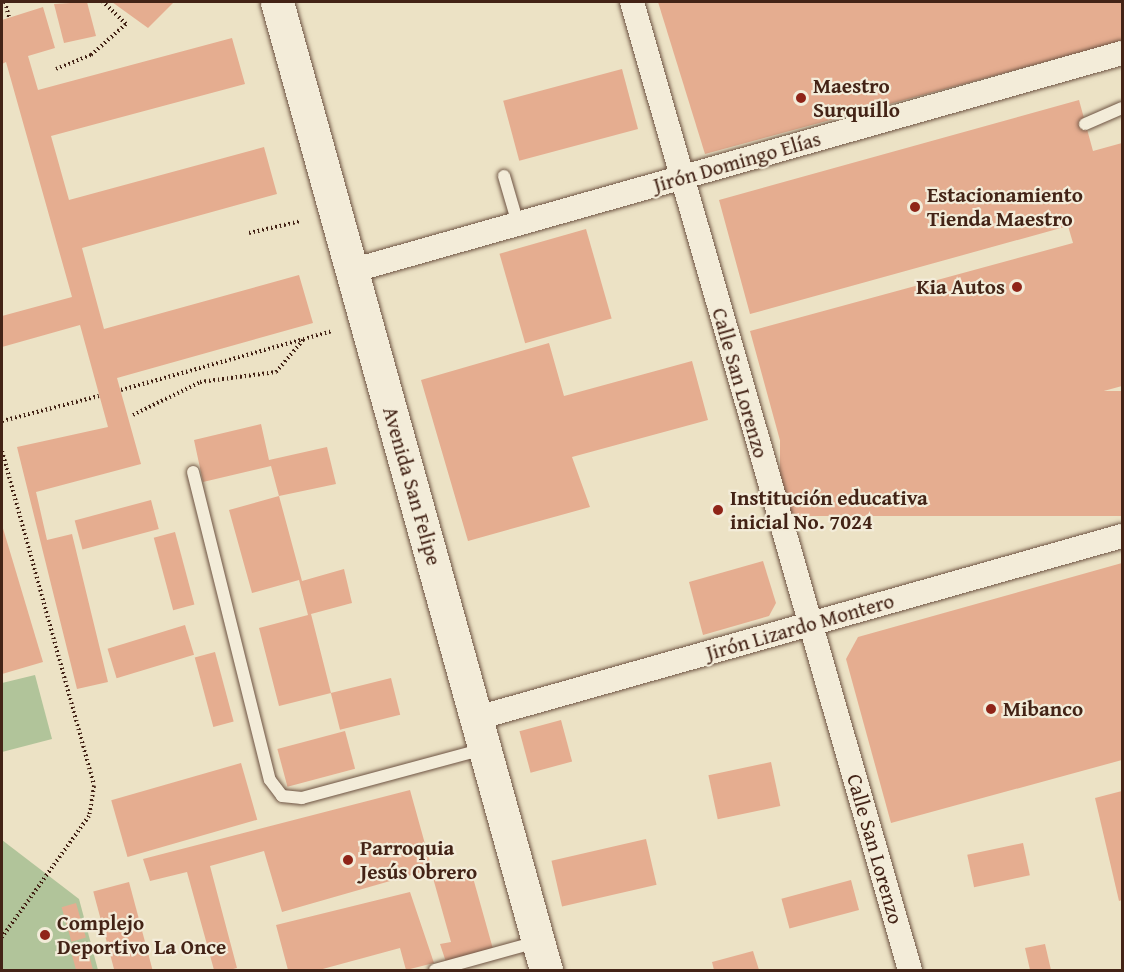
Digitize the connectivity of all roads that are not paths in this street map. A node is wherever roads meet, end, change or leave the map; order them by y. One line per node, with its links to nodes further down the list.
1 (277, 2): 9 (street, Avenida San Felipe)
2 (632, 2): 7 (street, Calle San Lorenzo)
3 (1122, 53): 7 (street, Jirón Domingo Elías)
4 (1122, 108): 5 (lane)
5 (1085, 124)
6 (504, 176): 8 (lane)
7 (680, 178): 8 (street, Jirón Domingo Elías); 12 (street, Calle San Lorenzo)
8 (518, 224): 9 (street, Jirón Domingo Elías)
9 (351, 271): 13 (street, Avenida San Felipe)
10 (193, 472): 14 (lane)
11 (1122, 536): 12 (street, Jirón Lizardo Montero)
12 (810, 624): 13 (street, Jirón Lizardo Montero); 17 (street, Calle San Lorenzo)
13 (477, 718): 14 (street, Avenida San Felipe)
14 (485, 749): 15 (street, Avenida San Felipe)
15 (542, 956): 16 (lane)
16 (435, 970)
17 (910, 970)

